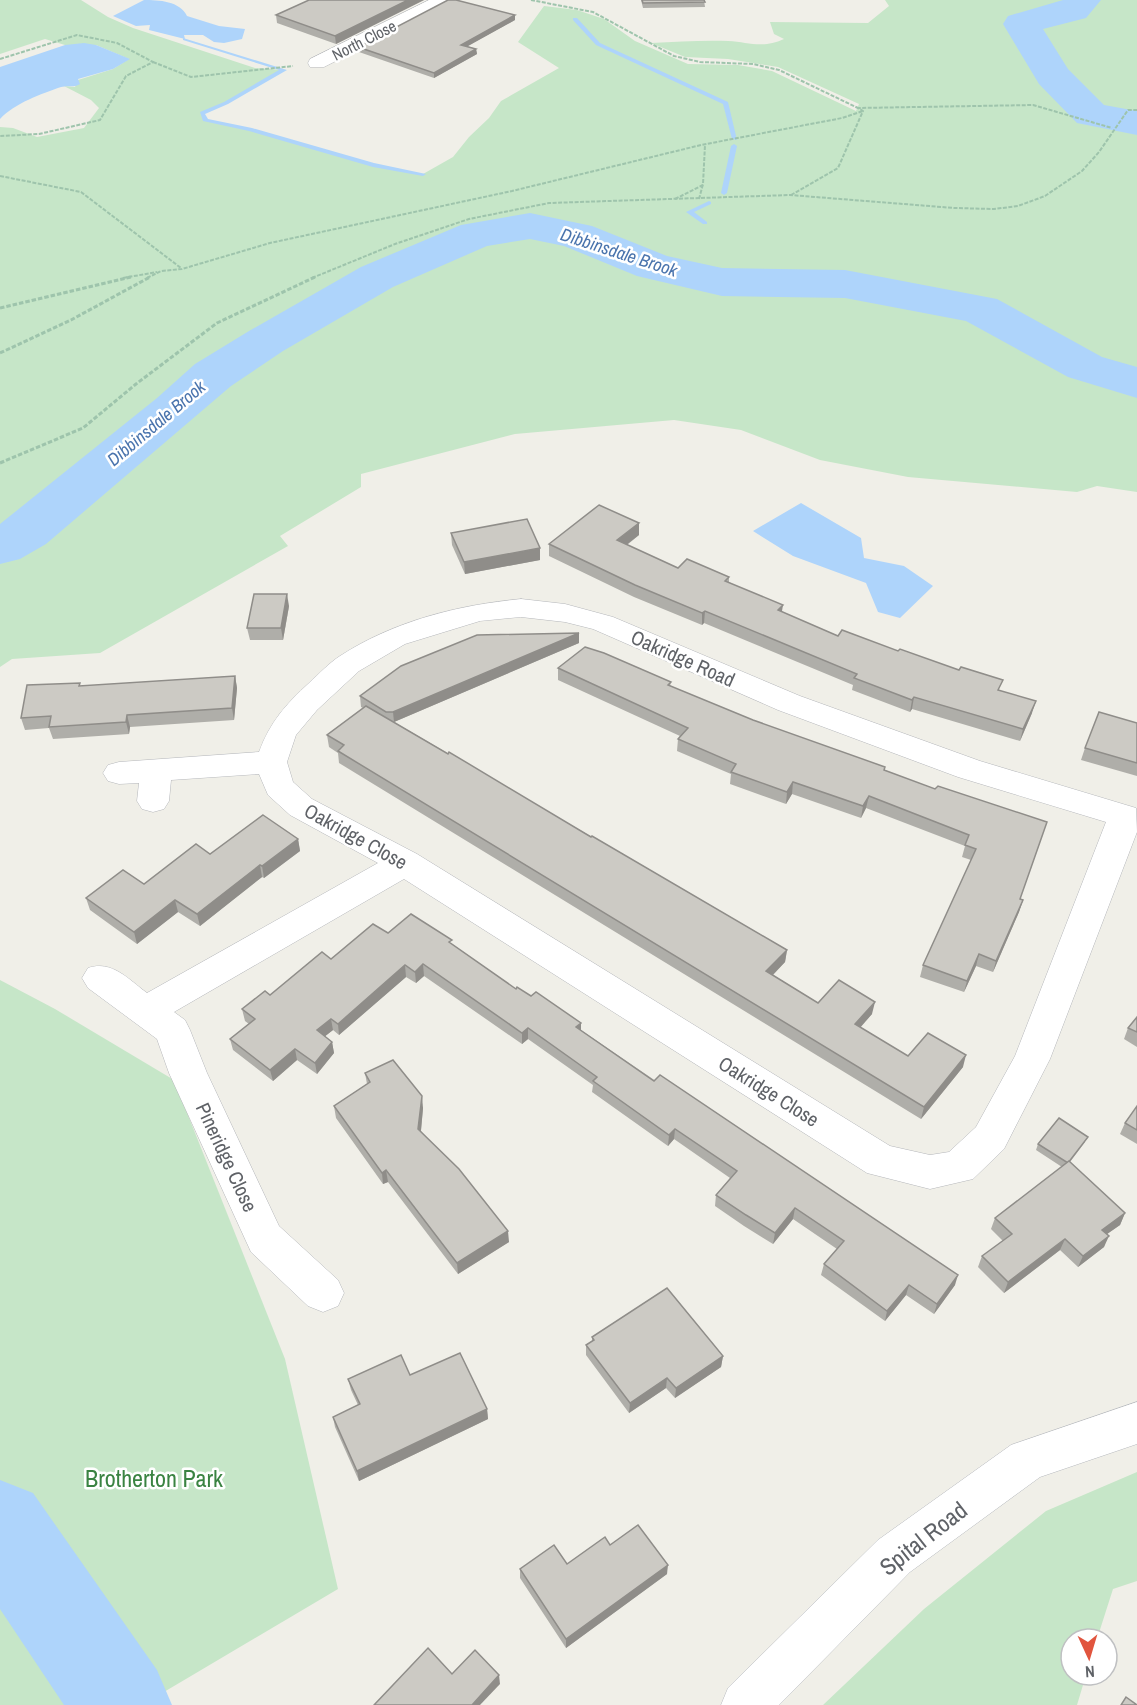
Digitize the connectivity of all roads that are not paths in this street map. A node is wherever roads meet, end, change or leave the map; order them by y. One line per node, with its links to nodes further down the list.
1 (442, 0): 2 (street, North Close)
2 (317, 63)
3 (271, 762): 4 (street); 7 (street, Oakridge Road); 8 (street, Oakridge Close)
4 (156, 770): 5 (street); 6 (street)
5 (119, 773)
6 (153, 801)
7 (1131, 818): 8 (street, Oakridge Close)
8 (405, 863): 10 (street)
9 (100, 978): 10 (street, Pineridge Close)
10 (146, 1011): 11 (street, Pineridge Close)
11 (323, 1293)
12 (1137, 1423): 13 (street, Spital Road)
13 (745, 1705)

